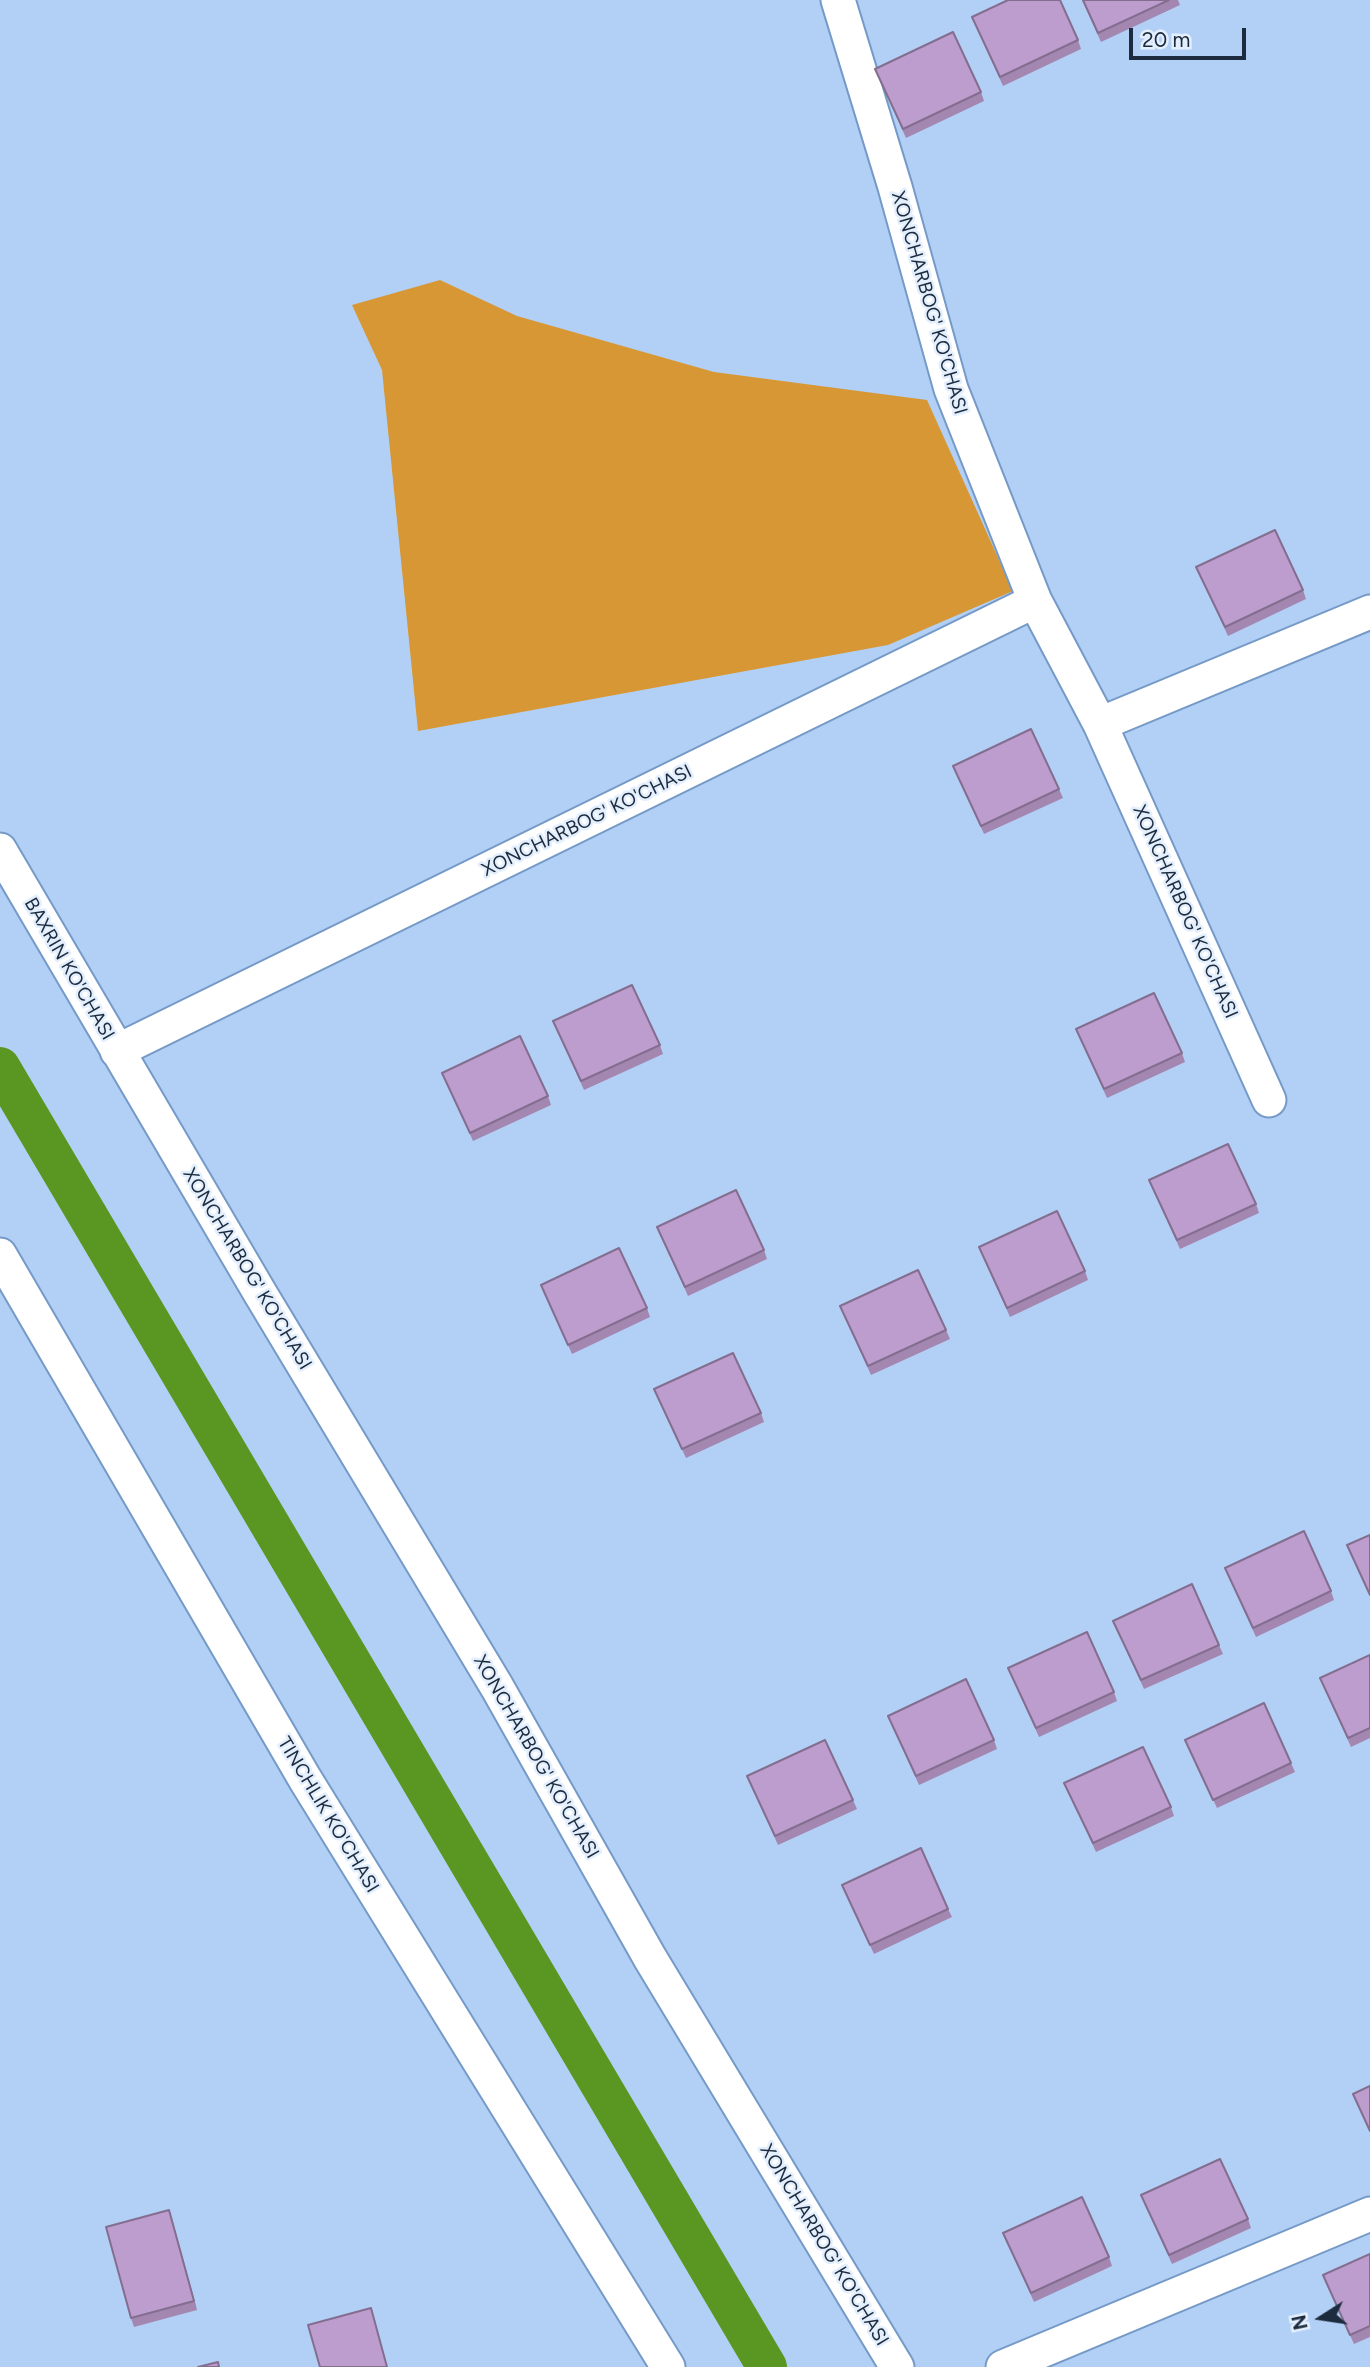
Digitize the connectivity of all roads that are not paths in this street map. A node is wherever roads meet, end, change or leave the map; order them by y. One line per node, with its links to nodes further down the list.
1 (838, 0): 2 (street, XONCHARBOG' KO'CHASI)
2 (1035, 601): 4 (street, XONCHARBOG' KO'CHASI); 6 (street, XONCHARBOG' KO'CHASI)
3 (1370, 612): 4 (street)
4 (1100, 724): 7 (street, XONCHARBOG' KO'CHASI)
5 (0, 850): 6 (street, BAXRIN KO'CHASI)
6 (117, 1051): 11 (street, XONCHARBOG' KO'CHASI)
7 (1269, 1100)
8 (0, 1255): 10 (street, TINCHLIK KO'CHASI)
9 (1370, 2214): 12 (street)
10 (668, 2367)
11 (897, 2367)
12 (1003, 2367)

